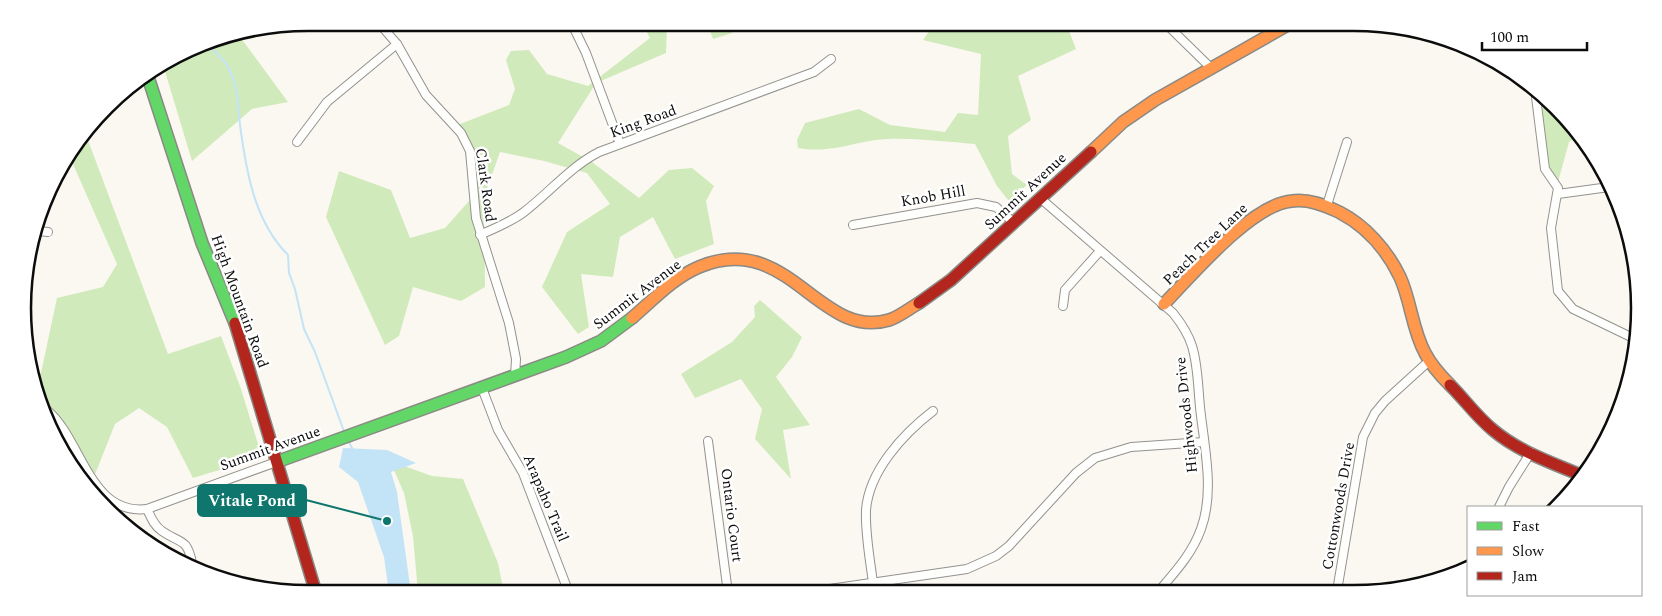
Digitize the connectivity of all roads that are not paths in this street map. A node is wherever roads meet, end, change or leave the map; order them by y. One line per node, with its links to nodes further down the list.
1 (386, 31): 5 (street, Clark Road)
2 (575, 31): 12 (street)
3 (1173, 31): 7 (street)
4 (1277, 31): 7 (street, Summit Avenue)
5 (397, 44): 10 (street); 21 (street, Clark Road)
6 (831, 59): 12 (street, King Road)
7 (1211, 68): 15 (street, Summit Avenue)
8 (149, 81): 34 (street, High Mountain Road)
9 (1536, 100): 14 (street)
10 (297, 142)
11 (1348, 142): 16 (street)
12 (620, 144): 21 (street, King Road)
13 (1603, 188): 14 (street)
14 (1558, 194): 25 (street)
15 (1040, 198): 17 (street, Summit Avenue); 22 (street, Highwoods Drive)
16 (1326, 205): 23 (street, Peach Tree Lane); 26 (street, Peach Tree Lane)
17 (1013, 222): 18 (street, Knob Hill); 27 (street, Summit Avenue)
18 (852, 225)
19 (42, 231): 20 (street)
20 (48, 232)
21 (480, 235): 27 (street, Clark Road)
22 (1100, 251): 23 (street, Highwoods Drive); 24 (street)
23 (1164, 304): 32 (street, Highwoods Drive)
24 (1062, 306)
25 (1629, 336)
26 (1429, 361): 33 (street, Peach Tree Lane); 47 (street, Cottonwoods Drive)
27 (515, 376): 28 (street, Summit Avenue)
28 (482, 388): 34 (street, Summit Avenue); 43 (street, Arapaho Trail)
29 (933, 411): 41 (street)
30 (53, 416): 36 (street, Summit Avenue)
31 (708, 441): 44 (street, Ontario Court)
32 (1204, 442): 41 (street); 46 (street, Highwoods Drive)
33 (1531, 452): 35 (street, Peach Tree Lane); 38 (street)
34 (279, 461): 39 (street, Summit Avenue); 42 (street, High Mountain Road)
35 (1576, 473)
36 (105, 495)
37 (105, 496): 39 (street, Summit Avenue)
38 (1500, 506)
39 (147, 509): 40 (street)
40 (191, 558)
41 (873, 583): 45 (street)
42 (313, 585)
43 (565, 585)
44 (727, 585)
45 (859, 585)
46 (1164, 585)
47 (1338, 585)

